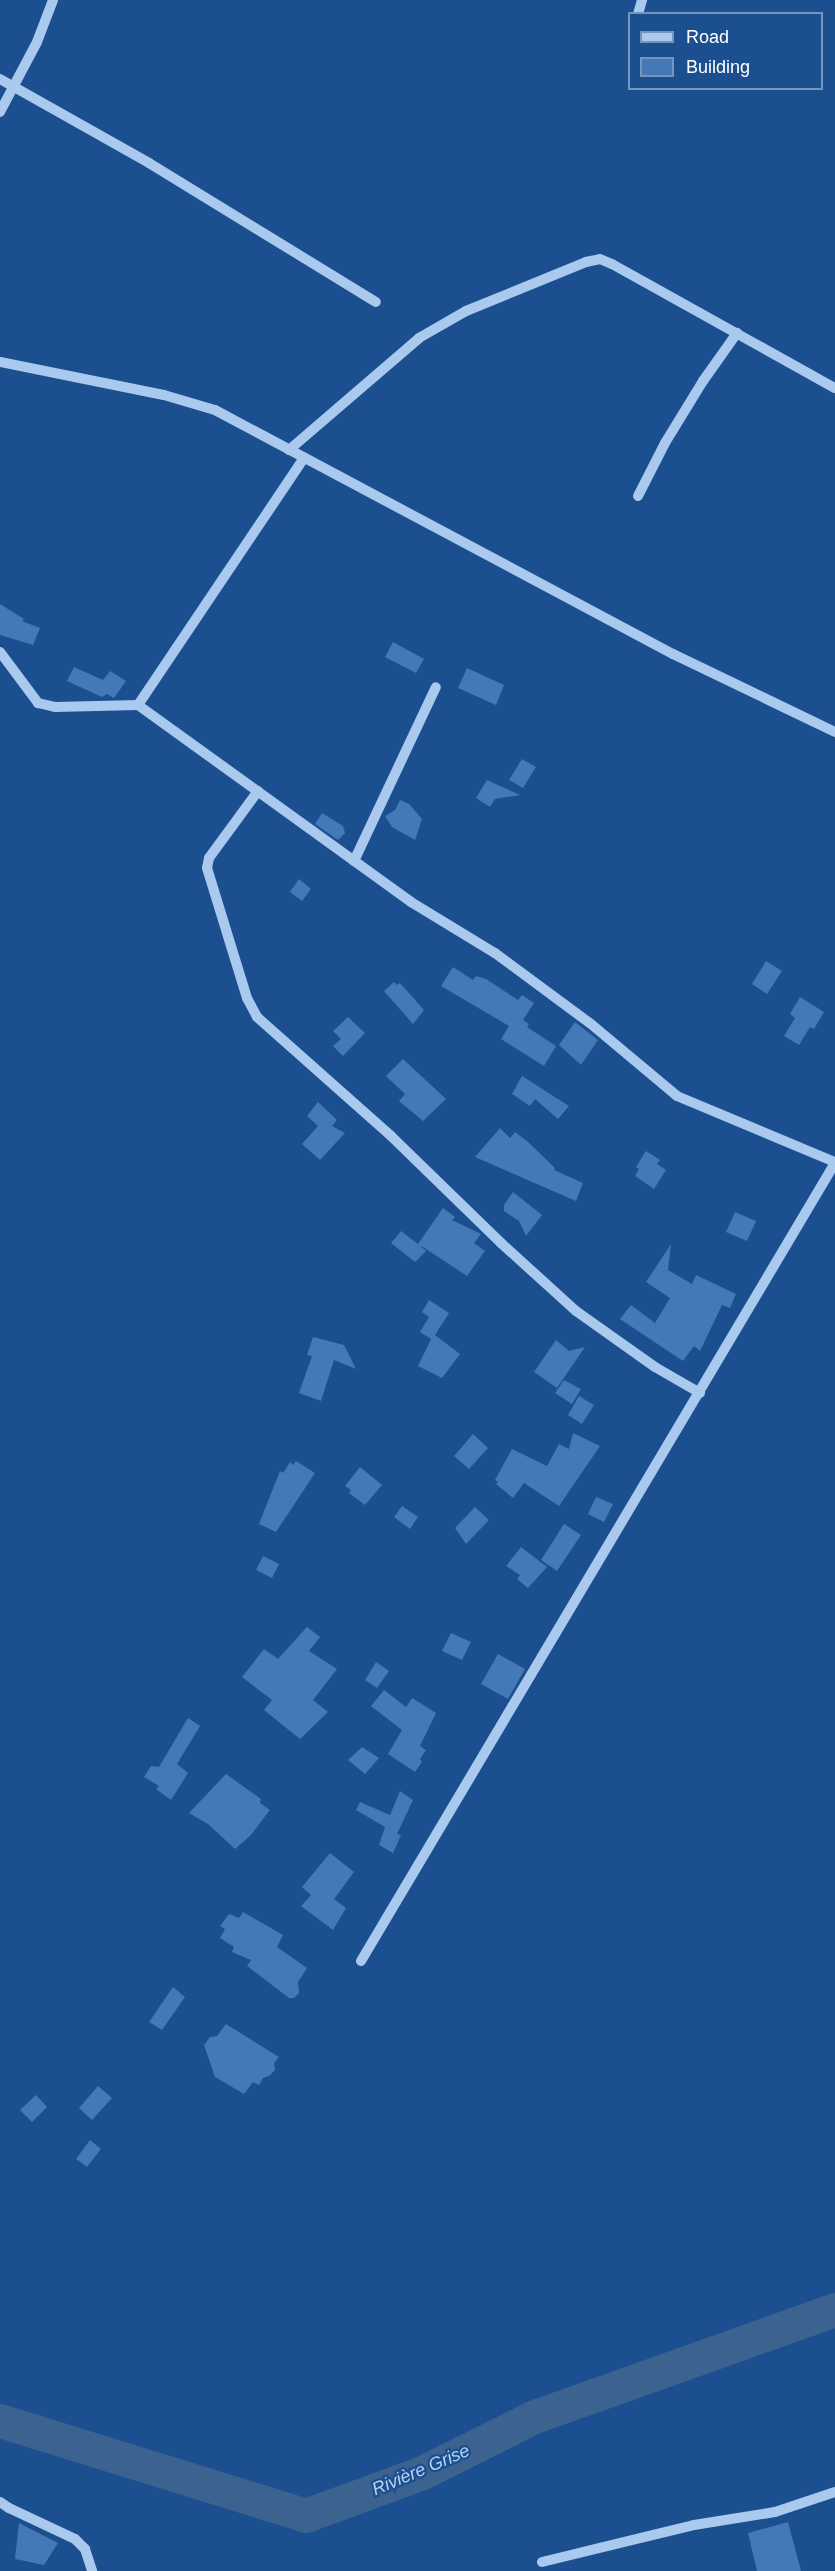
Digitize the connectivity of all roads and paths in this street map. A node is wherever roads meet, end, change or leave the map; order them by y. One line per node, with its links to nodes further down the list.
1 (53, 0): 3 (street)
2 (0, 79): 3 (street)
3 (14, 86): 4 (street); 5 (street)
4 (0, 112)
5 (376, 302)
6 (737, 333): 8 (street); 9 (street); 11 (street)
7 (0, 362): 9 (street)
8 (835, 388)
9 (289, 450): 10 (street)
10 (304, 458): 14 (street); 15 (street)
11 (638, 496)
12 (0, 652): 14 (street)
13 (436, 687): 17 (street)
14 (138, 705): 16 (street)
15 (835, 732)
16 (258, 792): 17 (street); 19 (street)
17 (354, 861): 18 (street)
18 (835, 1163): 19 (street)
19 (700, 1393): 20 (street)
20 (361, 1961)
21 (835, 2492): 24 (street)
22 (0, 2502): 23 (street)
23 (92, 2571)
24 (550, 2571)

